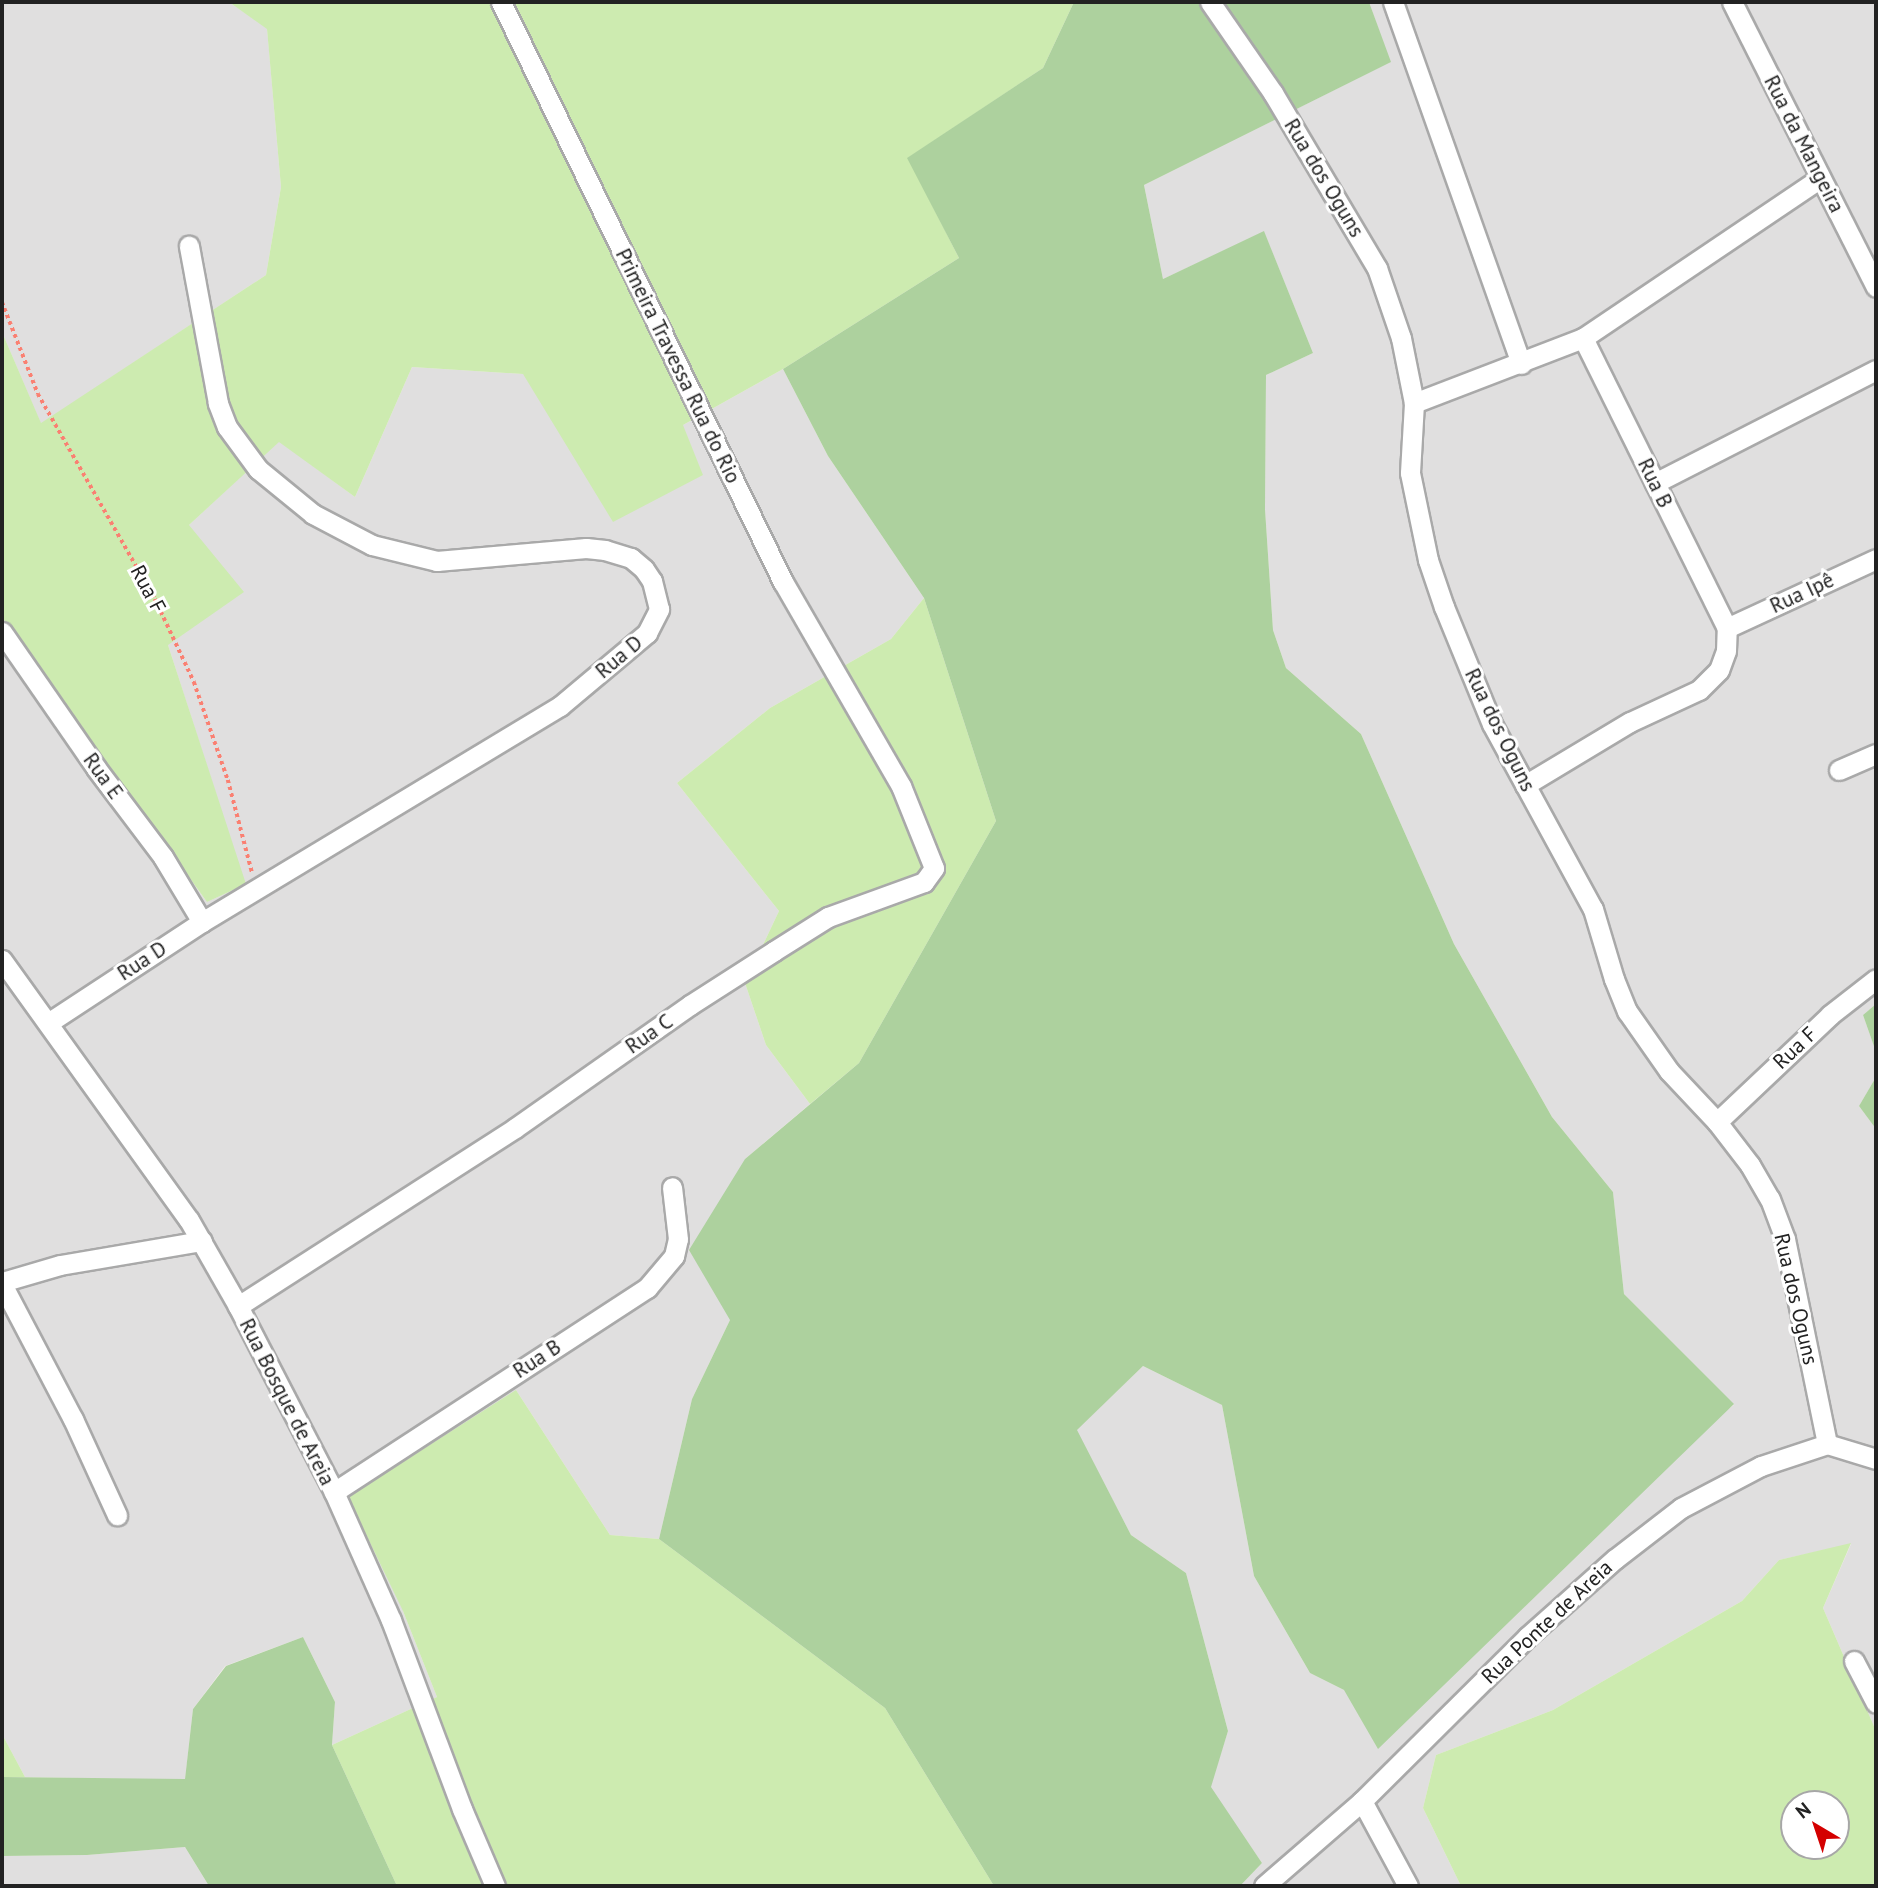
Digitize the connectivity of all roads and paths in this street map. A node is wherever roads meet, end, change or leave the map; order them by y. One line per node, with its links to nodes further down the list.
1 (501, 2): 17 (street, Primeira Travessa Rua do Rio)
2 (1210, 2): 12 (street, Rua dos Oguns)
3 (1393, 2): 10 (street)
4 (1732, 2): 5 (street, Rua da Mangeira)
5 (1820, 178): 7 (street, Rua da Mangeira); 9 (street)
6 (189, 246): 21 (street, Rua D)
7 (1876, 287)
8 (2, 302): 21 (path, Rua F)
9 (1583, 338): 10 (street); 13 (street, Rua B)
10 (1521, 364): 12 (street)
11 (1876, 369): 13 (street)
12 (1414, 403): 20 (street, Rua dos Oguns)
13 (1655, 483): 15 (street, Rua B)
14 (1876, 559): 15 (street, Rua Ipê)
15 (1727, 628): 20 (street)
16 (2, 632): 22 (street, Rua E)
17 (864, 725): 30 (street, Rua C)
18 (1876, 754): 19 (street)
19 (1839, 771)
20 (1525, 785): 26 (street, Rua dos Oguns)
21 (257, 891): 22 (street, Rua D)
22 (202, 922): 25 (street, Rua D)
23 (2, 960): 25 (street, Rua Bosque de Areia)
24 (1876, 979): 26 (street, Rua F)
25 (48, 1023): 28 (street, Rua Bosque de Areia)
26 (1717, 1122): 31 (street, Rua dos Oguns)
27 (672, 1187): 33 (street, Rua B)
28 (202, 1241): 29 (street); 30 (street, Rua Bosque de Areia)
29 (2, 1283): 34 (street)
30 (238, 1306): 33 (street, Rua Bosque de Areia)
31 (1827, 1444): 32 (street); 37 (street, Rua Ponte de Areia)
32 (1876, 1459)
33 (334, 1492): 38 (street, Rua Bosque de Areia)
34 (117, 1515)
35 (1854, 1661): 36 (street)
36 (1876, 1703)
37 (1362, 1801): 39 (street, Rua Ponte de Areia); 40 (street)
38 (495, 1886)
39 (1264, 1886)
40 (1408, 1886)

